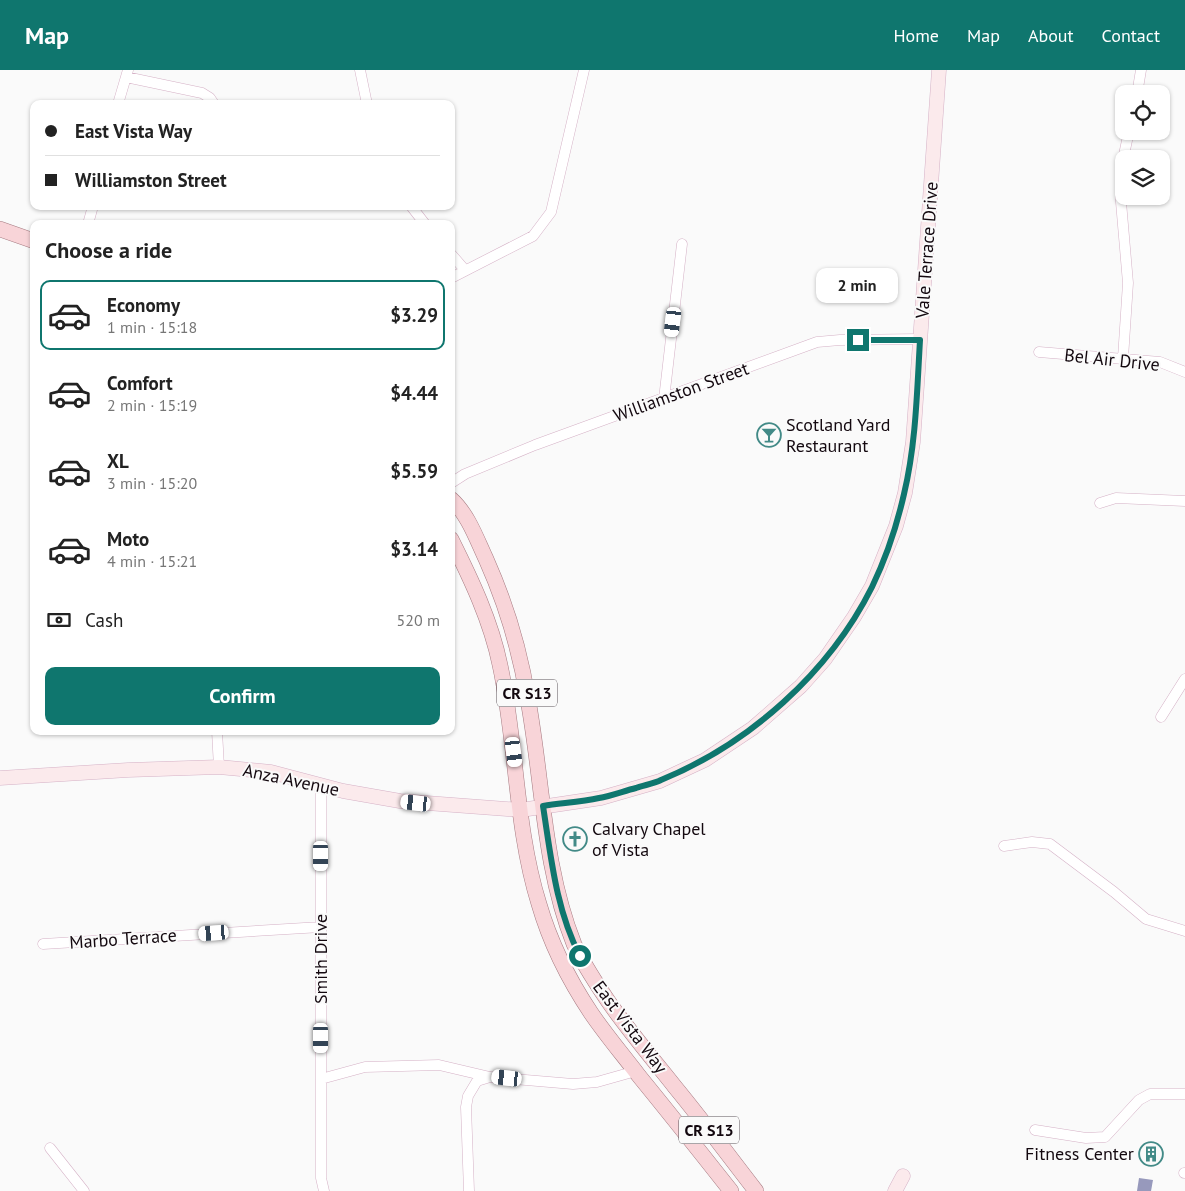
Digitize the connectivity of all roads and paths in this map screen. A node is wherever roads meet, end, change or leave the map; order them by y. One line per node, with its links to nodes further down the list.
1 (360, 70): 9 (street)
2 (584, 70): 17 (street)
3 (939, 70): 19 (main road, Vale Terrace Drive)
4 (1142, 70): 6 (street)
5 (127, 74): 7 (street); 8 (street)
6 (1139, 85)
7 (119, 100)
8 (211, 100)
9 (366, 100)
10 (1127, 140): 21 (street)
11 (414, 210): 12 (street)
12 (422, 220)
13 (0, 229): 14 (main road)
14 (30, 240)
15 (682, 244): 23 (street)
16 (455, 259): 17 (street)
17 (465, 270): 18 (street)
18 (455, 276)
19 (920, 340): 23 (street, Williamston Street); 35 (main road, Vale Terrace Drive)
20 (1039, 352): 21 (street, Bel Air Drive)
21 (1123, 358): 22 (street, Bel Air Drive)
22 (1185, 372)
23 (664, 399): 24 (street, Williamston Street)
24 (455, 480)
25 (1185, 501): 27 (street)
26 (455, 503): 35 (main road, East Vista Way / CR S13)
27 (1100, 503)
28 (455, 547): 36 (main road, CR S13)
29 (1185, 679): 30 (street)
30 (1161, 717)
31 (217, 735): 32 (street)
32 (219, 767): 33 (main road, Anza Avenue); 34 (main road, Anza Avenue)
33 (0, 778)
34 (321, 786): 36 (main road, Anza Avenue); 38 (street, Smith Drive)
35 (543, 806): 36 (main road, Vale Terrace Drive); 45 (main road, East Vista Way / CR S13)
36 (521, 810): 41 (main road, East Vista Way)
37 (1004, 846): 39 (street)
38 (321, 927): 40 (street, Marbo Terrace); 44 (street, Smith Drive)
39 (1185, 931)
40 (43, 944)
41 (603, 1030): 42 (main road, East Vista Way); 45 (main road)
42 (636, 1071): 43 (street); 53 (main road, East Vista Way)
43 (490, 1077): 44 (street); 52 (street)
44 (321, 1079): 51 (street, Smith Drive)
45 (680, 1093): 54 (main road, East Vista Way / CR S13)
46 (1185, 1094): 47 (street)
47 (1035, 1130)
48 (50, 1148): 50 (street)
49 (903, 1176): 55 (main road)
50 (84, 1191)
51 (324, 1191)
52 (469, 1191)
53 (731, 1191)
54 (756, 1191)
55 (895, 1191)

